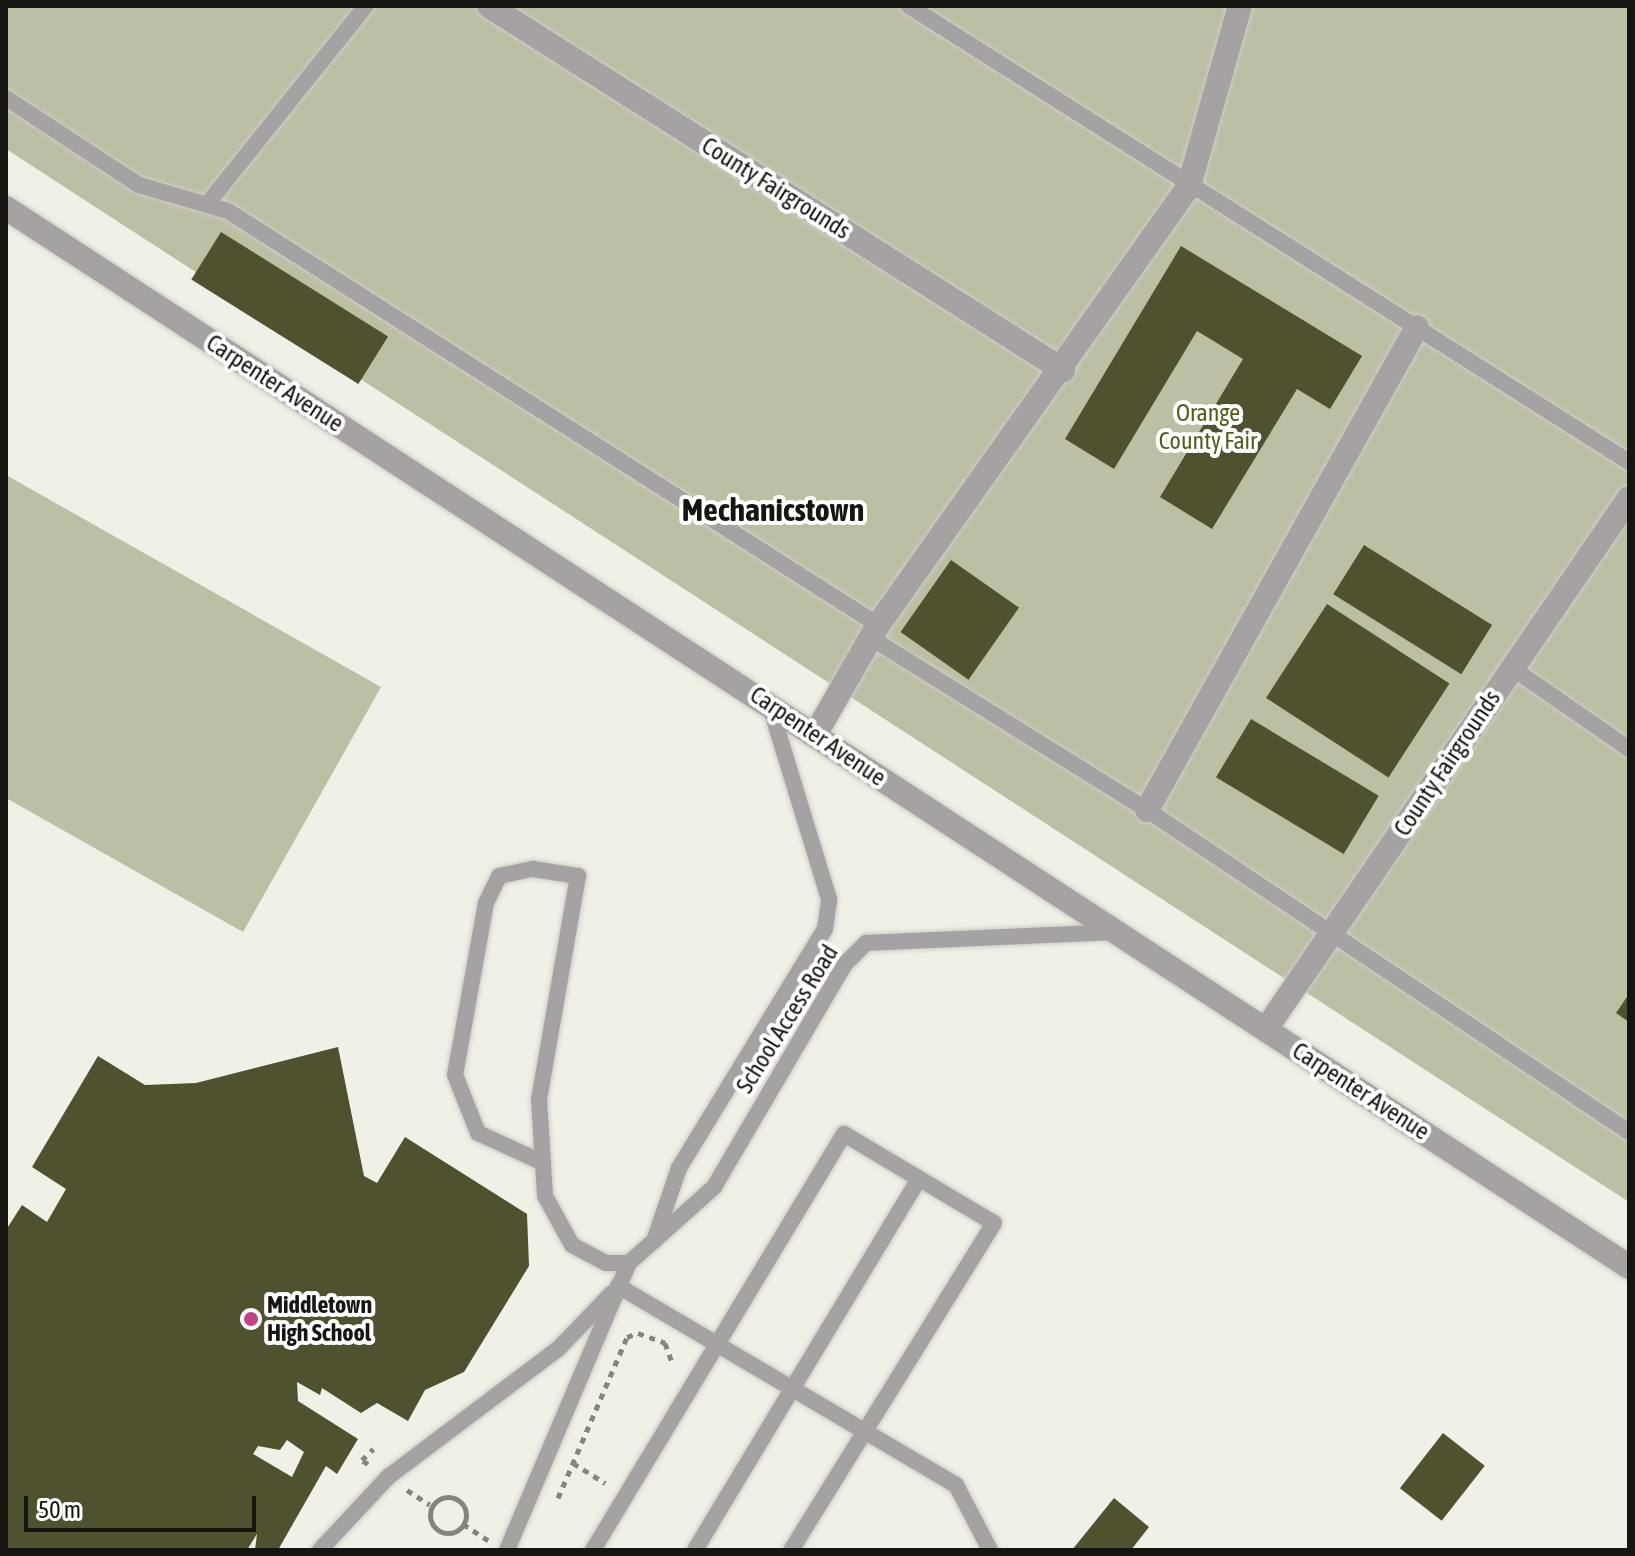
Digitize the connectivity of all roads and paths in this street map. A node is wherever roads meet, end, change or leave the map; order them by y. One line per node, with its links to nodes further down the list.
1 (366, 6): 7 (lane)
2 (489, 6): 10 (street, County Fairgrounds)
3 (909, 6): 6 (lane)
4 (1240, 6): 6 (street)
5 (6, 98): 7 (lane)
6 (1189, 186): 9 (lane); 10 (street)
7 (208, 203): 13 (lane)
8 (6, 208): 15 (street, Carpenter Avenue)
9 (1417, 327): 11 (lane); 18 (street)
10 (1063, 370): 13 (street)
11 (1629, 462)
12 (1629, 498): 14 (street, County Fairgrounds)
13 (874, 632): 16 (street); 18 (lane)
14 (1512, 668): 17 (lane); 20 (street, County Fairgrounds)
15 (769, 702): 16 (street, Carpenter Avenue); 21 (lane, School Access Road)
16 (815, 735): 19 (street, Carpenter Avenue)
17 (1629, 749)
18 (1147, 810): 20 (lane)
19 (1119, 932): 22 (lane, School Access Road); 23 (street, Carpenter Avenue)
20 (1330, 934): 23 (street, County Fairgrounds); 24 (lane)
21 (817, 952): 22 (lane); 27 (lane, School Access Road)
22 (845, 964): 27 (lane, School Access Road)
23 (1266, 1029): 29 (street, Carpenter Avenue)
24 (1629, 1132)
25 (539, 1161): 25 (lane); 28 (lane)
26 (919, 1178): 31 (lane); 33 (lane); 34 (lane)
27 (654, 1243): 28 (lane, School Access Road)
28 (629, 1263): 30 (lane, School Access Road)
29 (1629, 1267)
30 (618, 1286): 31 (lane); 39 (lane, School Access Road); 40 (lane, School Access Road)
31 (717, 1345): 33 (lane); 41 (lane)
32 (673, 1365): 35 (path)
33 (792, 1388): 34 (lane); 42 (lane)
34 (864, 1433): 43 (lane); 44 (lane)
35 (573, 1463): 36 (path); 37 (path)
36 (605, 1483)
37 (554, 1507)
38 (463, 1524): 38 (path); 40 (path)
39 (320, 1550)
40 (505, 1550)
41 (593, 1550)
42 (695, 1550)
43 (791, 1550)
44 (990, 1550)

